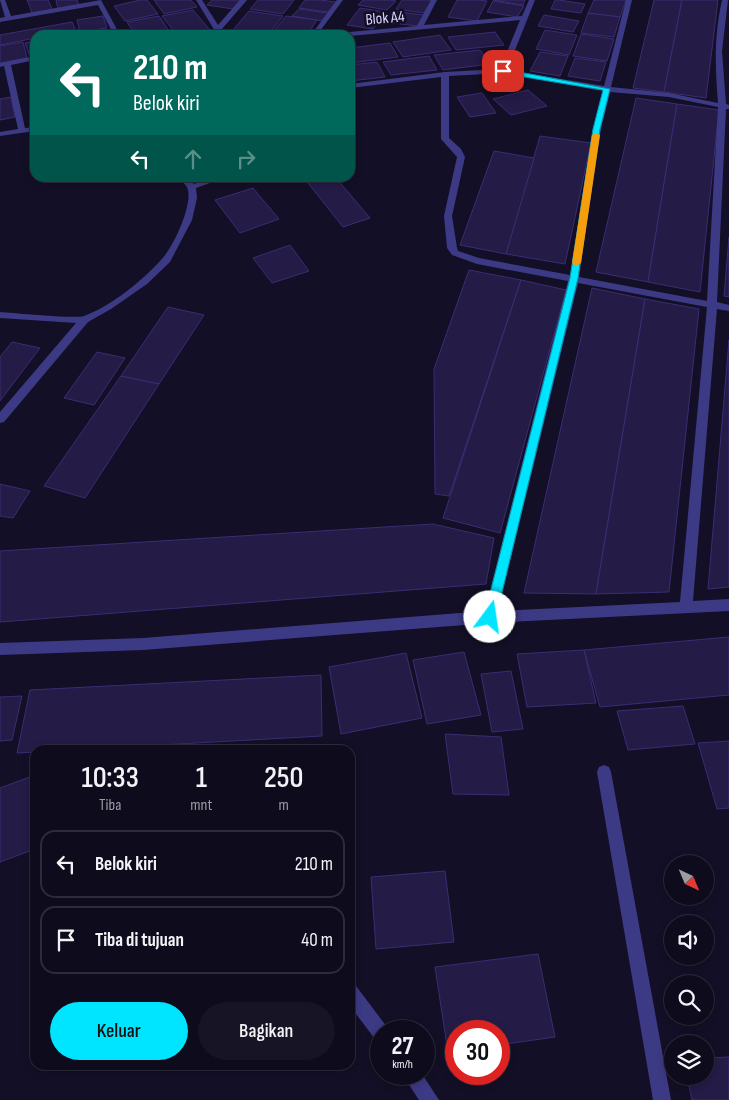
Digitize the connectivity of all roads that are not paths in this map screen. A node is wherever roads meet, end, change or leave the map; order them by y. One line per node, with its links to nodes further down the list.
1 (2, 0): 11 (street)
2 (199, 0): 15 (street)
3 (244, 0): 16 (street)
4 (340, 0): 17 (street)
5 (434, 0): 13 (street)
6 (532, 0): 10 (street)
7 (629, 0): 24 (street)
8 (725, 0): 25 (street)
9 (99, 2): 11 (street); 14 (street)
10 (525, 18): 13 (street, Blok A4); 21 (street)
11 (10, 19): 12 (street)
12 (0, 20)
13 (419, 28): 18 (street, Blok A4)
14 (114, 30)
15 (218, 30)
16 (221, 30)
17 (318, 30)
18 (355, 34)
19 (30, 59): 20 (street)
20 (4, 64): 27 (street)
21 (503, 71): 22 (street); 24 (street)
22 (445, 74): 23 (street); 32 (street)
23 (355, 85)
24 (606, 89): 25 (street); 32 (street)
25 (725, 106): 33 (street)
26 (30, 130): 27 (street)
27 (22, 131): 28 (street)
28 (0, 134)
29 (187, 182): 31 (street)
30 (208, 182): 31 (street)
31 (192, 187): 36 (street)
32 (574, 278): 33 (street); 40 (street)
33 (712, 305): 34 (street); 39 (street)
34 (729, 308)
35 (0, 315): 36 (street)
36 (84, 320): 37 (street)
37 (0, 419)
38 (729, 604): 39 (street)
39 (686, 608): 40 (street)
40 (490, 617): 41 (street)
41 (0, 649)
42 (604, 772): 47 (street)
43 (355, 999): 44 (street)
44 (371, 1020)
45 (419, 1085): 46 (street)
46 (430, 1100)
47 (662, 1100)

